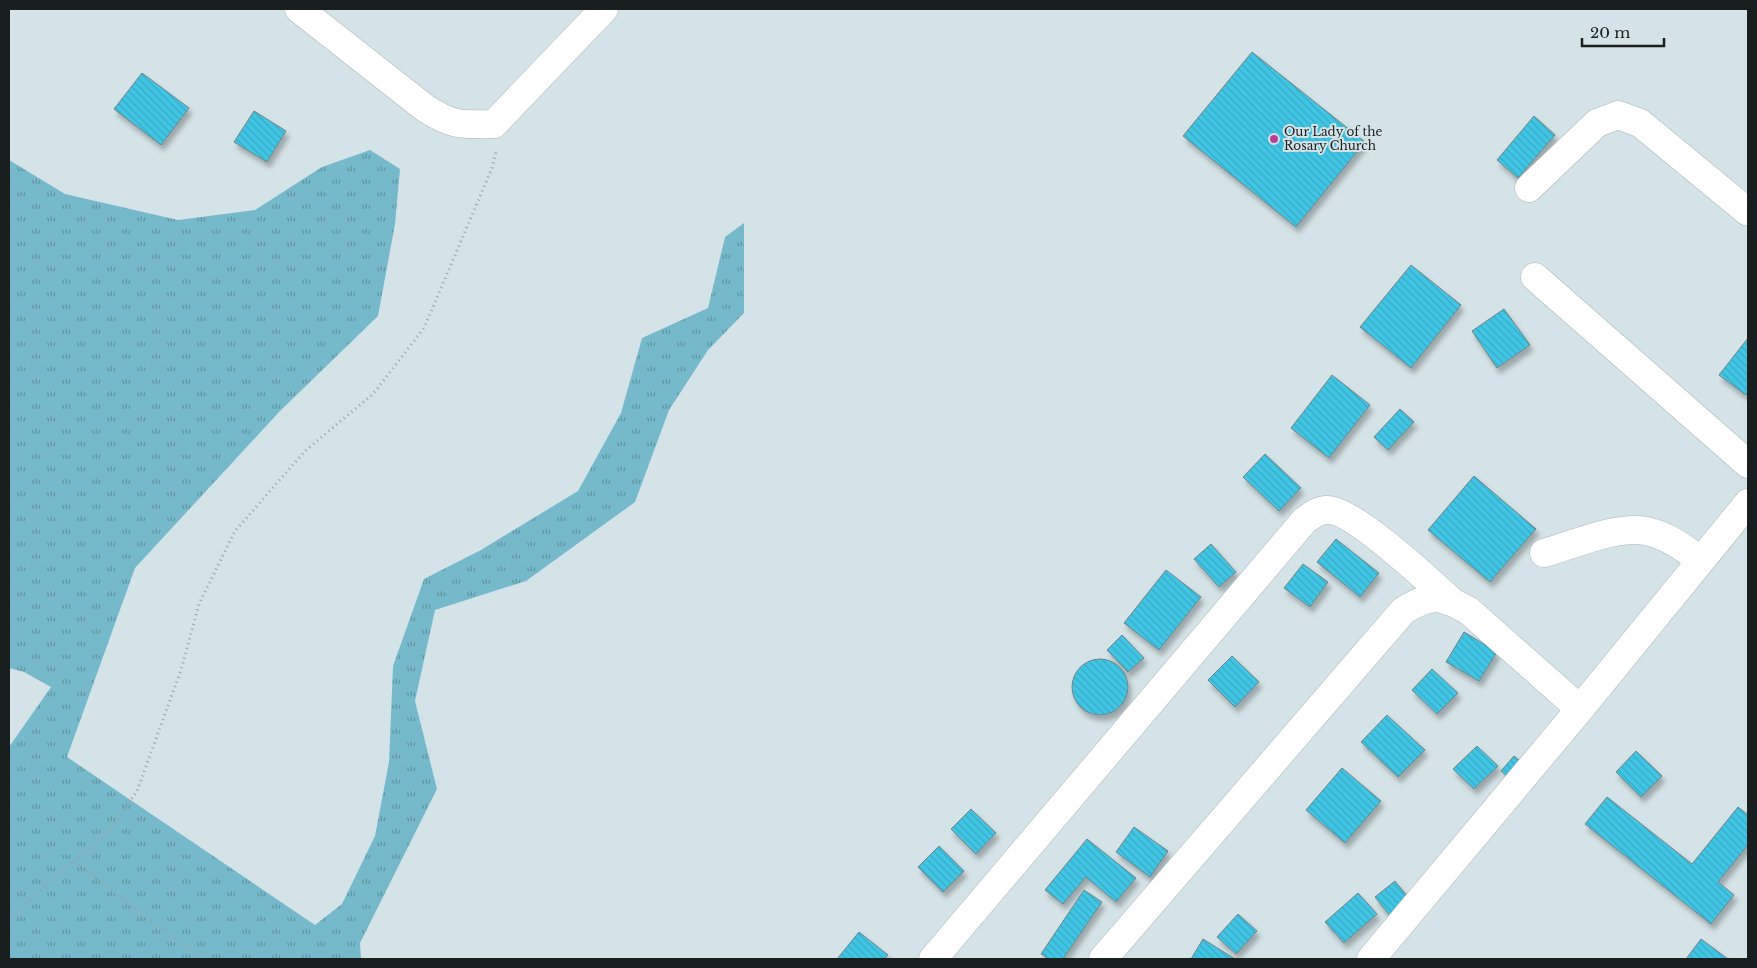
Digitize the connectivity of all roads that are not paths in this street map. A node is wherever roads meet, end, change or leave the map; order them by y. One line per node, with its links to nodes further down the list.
1 (298, 9): 2 (street)
2 (604, 9)
3 (1529, 188): 4 (street)
4 (1748, 212)
5 (1535, 277): 6 (street)
6 (1748, 464)
7 (1748, 503): 9 (street)
8 (1544, 552): 9 (street)
9 (1700, 560): 11 (street)
10 (1449, 599): 11 (street); 13 (street); 14 (street)
11 (1580, 709): 12 (street)
12 (1378, 957)
13 (933, 959)
14 (1103, 959)

